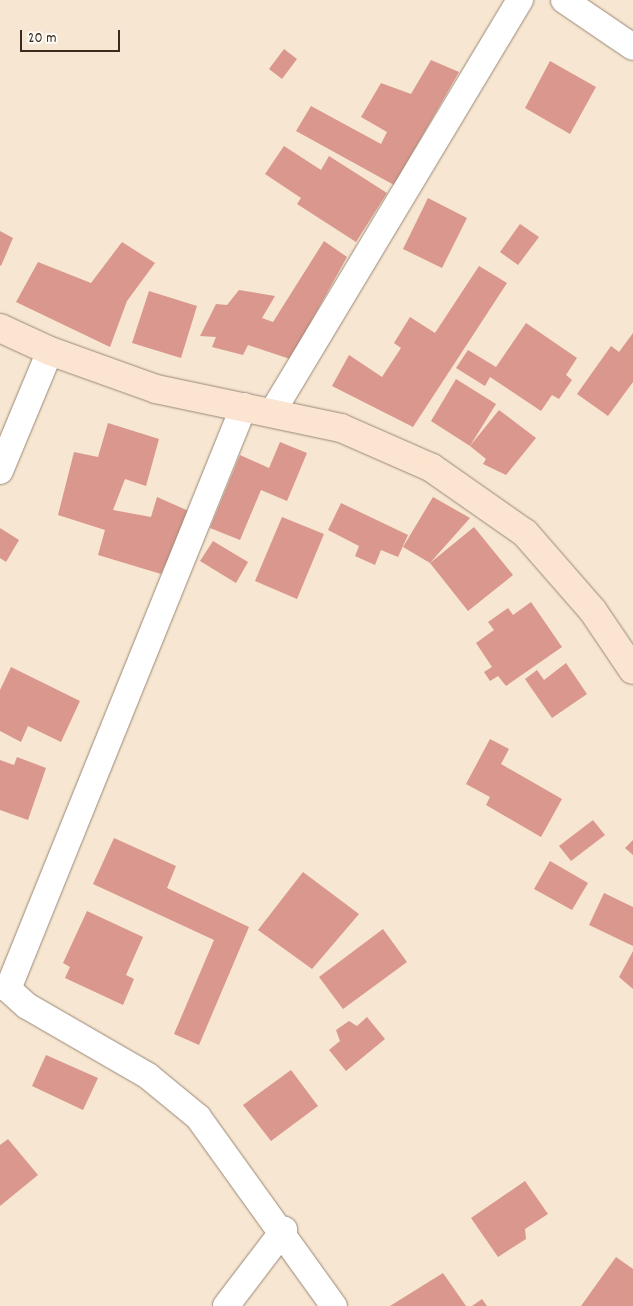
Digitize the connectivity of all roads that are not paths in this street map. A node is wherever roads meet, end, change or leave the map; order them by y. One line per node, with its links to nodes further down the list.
1 (520, 0): 7 (street)
2 (564, 0): 3 (street)
3 (633, 47)
4 (0, 328): 5 (street)
5 (50, 351): 6 (street); 8 (street)
6 (244, 406): 7 (street); 10 (street)
7 (272, 411): 9 (street)
8 (0, 470)
9 (633, 670)
10 (284, 1230): 11 (street); 12 (street)
11 (226, 1306)
12 (334, 1306)

